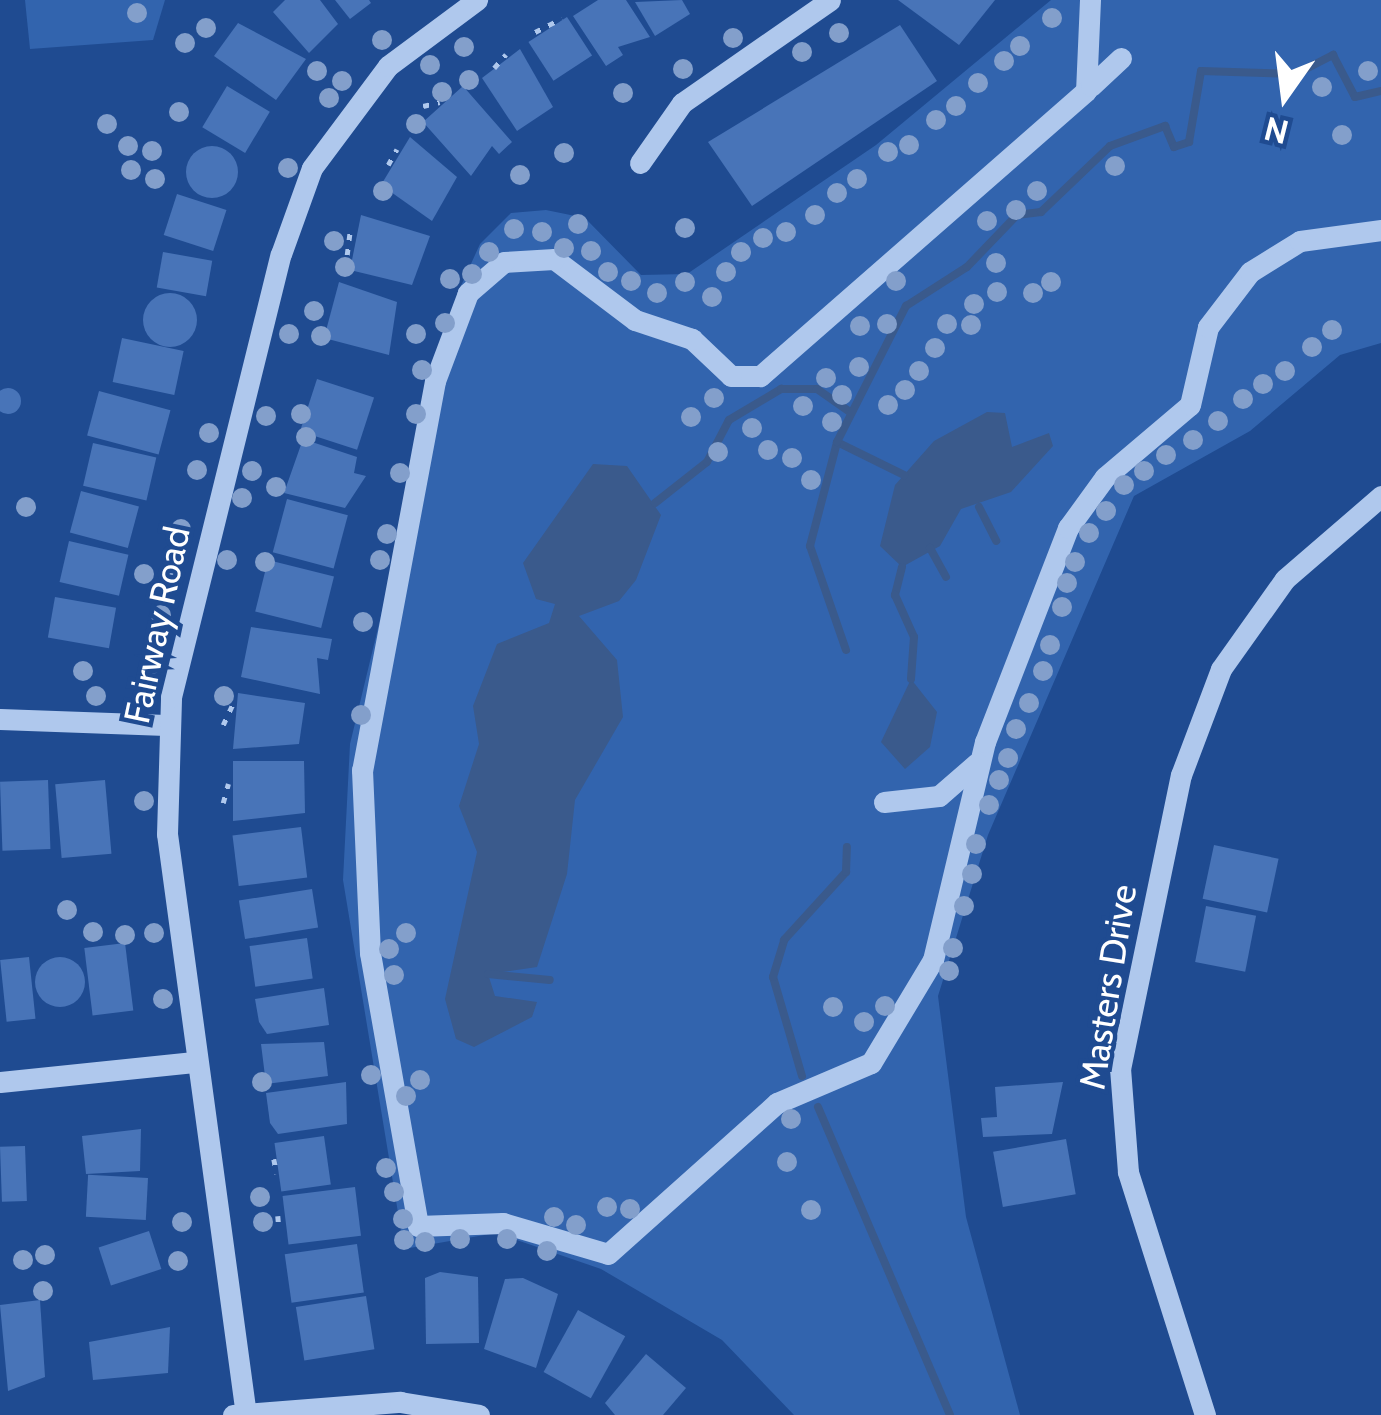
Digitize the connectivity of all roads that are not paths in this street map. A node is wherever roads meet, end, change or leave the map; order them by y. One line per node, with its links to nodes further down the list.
1 (477, 0): 10 (street, Fairway Road)
2 (830, 0): 6 (street)
3 (1090, 0): 5 (street)
4 (1121, 58): 5 (street)
5 (1086, 91): 11 (street)
6 (640, 163)
7 (1381, 230): 11 (street)
8 (1381, 496): 17 (street, Masters Drive)
9 (0, 719): 10 (street)
10 (166, 724): 13 (street, Fairway Road)
11 (981, 759): 12 (street)
12 (884, 802)
13 (194, 1062): 14 (street); 15 (street, Fairway Road)
14 (0, 1082)
15 (241, 1414): 16 (street)
16 (479, 1415)
17 (1205, 1415)

